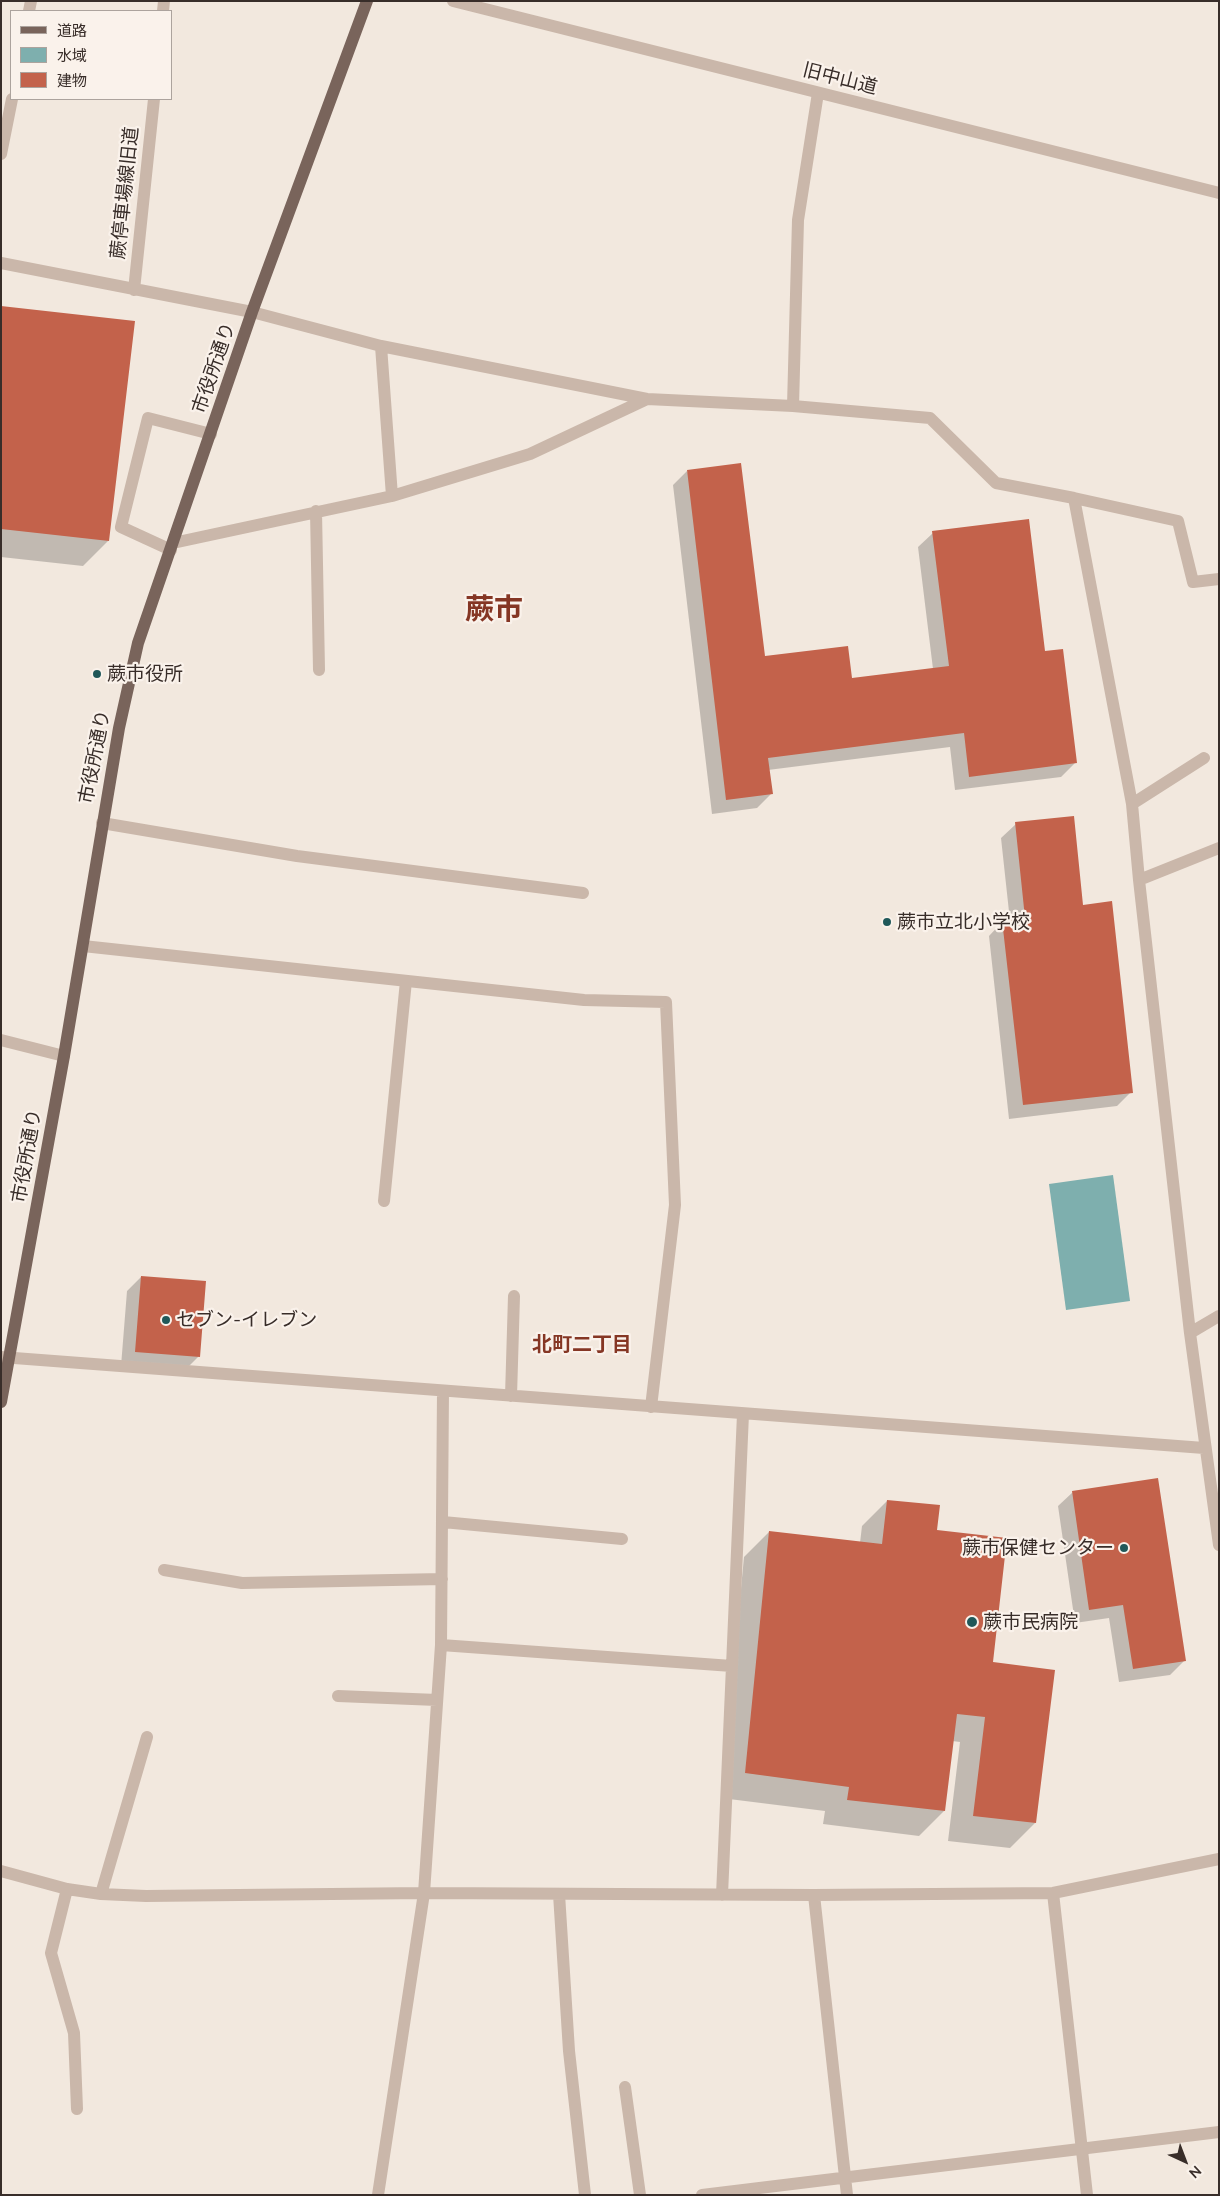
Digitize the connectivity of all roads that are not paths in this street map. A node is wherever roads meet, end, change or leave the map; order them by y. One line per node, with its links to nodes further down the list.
1 (367, 1): 10 (main road, 市役所通り)
2 (453, 1): 3 (street, 旧中山道)
3 (818, 93): 7 (street, 旧中山道); 13 (street)
4 (12, 100): 6 (street)
5 (154, 100): 9 (street, 蕨停車場線旧道)
6 (1, 154)
7 (1219, 194)
8 (1, 263): 9 (street)
9 (134, 290): 10 (street)
10 (252, 312): 11 (street); 14 (main road, 市役所通り)
11 (381, 346): 12 (street); 15 (street)
12 (646, 399): 13 (street); 15 (street)
13 (793, 406): 16 (street)
14 (211, 434): 18 (main road, 市役所通り); 18 (street)
15 (392, 496): 17 (street)
16 (1074, 498): 19 (street); 22 (street)
17 (316, 511): 18 (street); 20 (street)
18 (172, 546): 23 (main road, 市役所通り)
19 (1219, 579)
20 (320, 670)
21 (1204, 758): 22 (street)
22 (1132, 804): 25 (street)
23 (102, 823): 26 (street); 27 (main road, 市役所通り)
24 (1219, 848): 25 (street)
25 (1139, 880): 34 (street)
26 (583, 893)
27 (83, 946): 28 (street); 30 (main road, 市役所通り)
28 (406, 981): 31 (street); 39 (street)
29 (1, 1040): 30 (street)
30 (64, 1056): 35 (main road, 市役所通り)
31 (384, 1201)
32 (514, 1296): 37 (street)
33 (1219, 1316): 34 (street)
34 (1190, 1333): 41 (street)
35 (5, 1358): 36 (street); 38 (main road, 市役所通り)
36 (443, 1391): 37 (street); 42 (street)
37 (511, 1396): 39 (street)
38 (1, 1402)
39 (652, 1407): 40 (street)
40 (743, 1414): 41 (street); 48 (street)
41 (1204, 1448): 44 (street)
42 (443, 1522): 43 (street); 46 (street)
43 (622, 1539)
44 (1219, 1545)
45 (164, 1570): 46 (street)
46 (442, 1579): 47 (street)
47 (440, 1645): 48 (street); 50 (street)
48 (732, 1666): 59 (street)
49 (338, 1696): 50 (street)
50 (437, 1700): 55 (street)
51 (146, 1737): 57 (street)
52 (1219, 1859): 56 (street)
53 (1, 1871): 54 (street)
54 (67, 1889): 57 (street); 62 (street)
55 (424, 1893): 57 (street); 58 (street); 66 (street)
56 (1053, 1893): 60 (street); 64 (street)
57 (102, 1894)
58 (560, 1894): 59 (street); 67 (street)
59 (722, 1895): 60 (street)
60 (814, 1895): 65 (street)
61 (625, 2087): 68 (street)
62 (77, 2109)
63 (1219, 2132): 64 (street)
64 (1081, 2149): 65 (street); 71 (street)
65 (845, 2177): 69 (street); 70 (street)
66 (378, 2195)
67 (585, 2195)
68 (640, 2195)
69 (702, 2195)
70 (847, 2195)
71 (1087, 2195)

